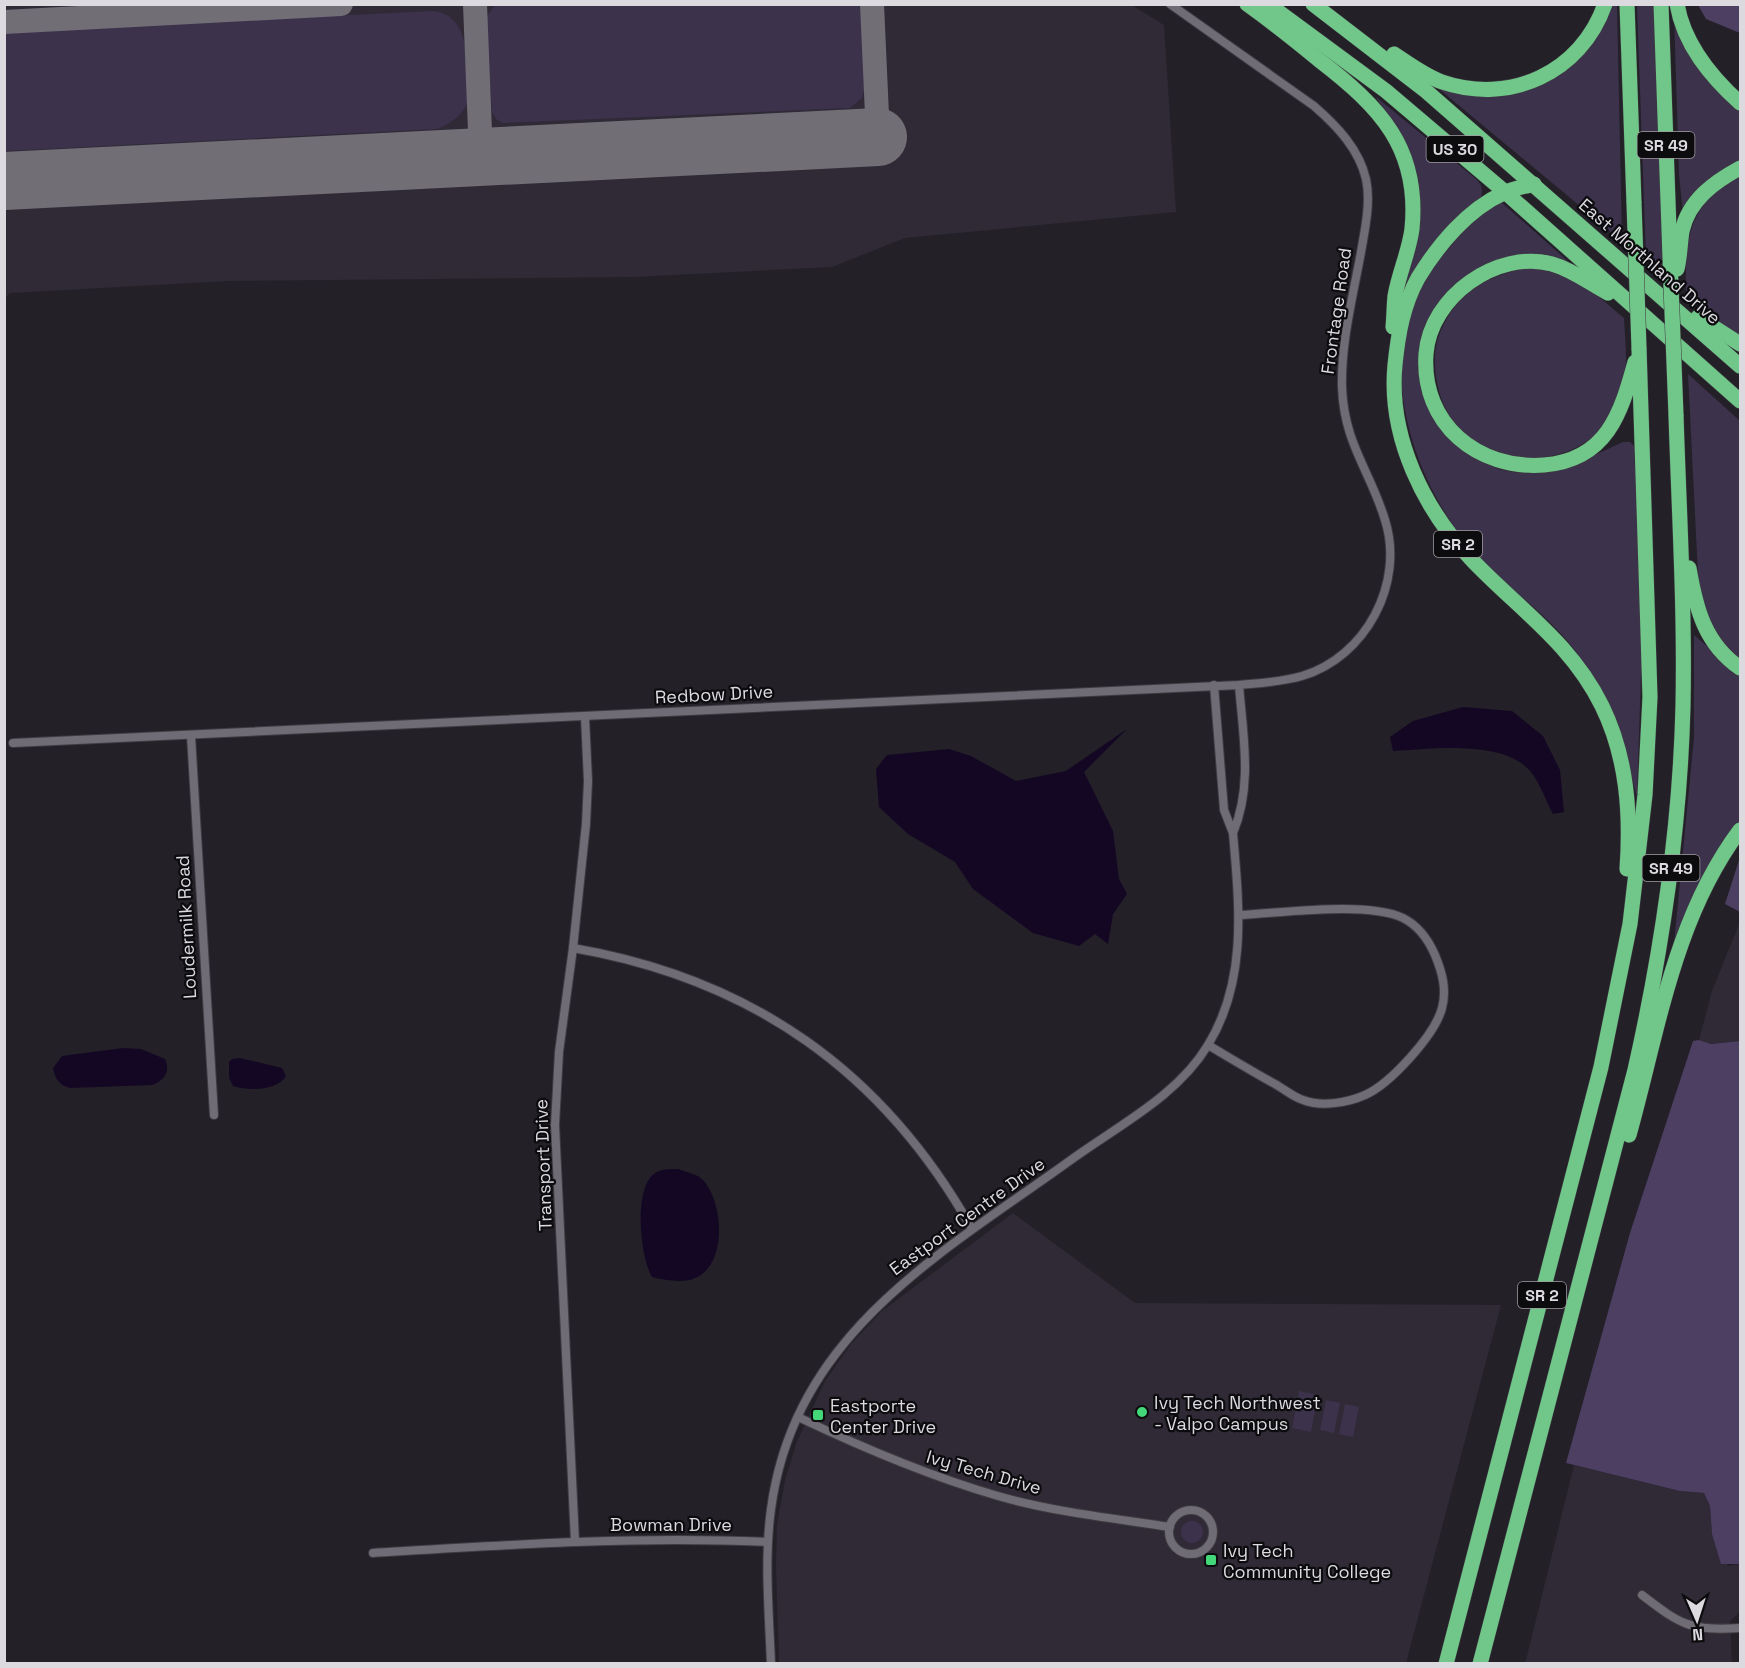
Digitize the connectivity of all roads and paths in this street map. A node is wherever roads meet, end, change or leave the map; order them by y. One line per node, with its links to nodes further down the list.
1 (1170, 4): 23 (street, Frontage Road)
2 (1247, 4): 19 (highway)
3 (1268, 4): 12 (highway, US 30)
4 (1314, 4): 5 (highway); 11 (highway, US 30)
5 (1605, 4)
6 (1628, 4): 18 (highway, SR 49, bridge)
7 (1661, 4): 14 (highway, SR 49)
8 (1677, 4): 9 (highway)
9 (1740, 104)
10 (1740, 168): 14 (highway)
11 (1534, 184): 12 (highway, SR 2); 13 (highway, East Morthland Drive / US 30)
12 (1505, 192): 15 (highway, US 30); 19 (highway, SR 2)
13 (1650, 286): 16 (highway); 17 (highway, East Morthland Drive / US 30)
14 (1671, 286): 21 (highway, SR 49, bridge)
15 (1632, 306): 18 (highway); 20 (highway, US 30)
16 (1740, 344)
17 (1740, 366)
18 (1636, 379): 31 (highway, SR 49)
19 (1394, 380): 31 (highway, SR 2)
20 (1740, 401)
21 (1679, 513): 22 (highway); 35 (highway, SR 49)
22 (1740, 668)
23 (1239, 685): 24 (street, Redbow Drive); 29 (street, Eastport Centre Drive)
24 (1214, 686): 25 (street, Redbow Drive); 29 (street, Eastport Centre Drive)
25 (585, 717): 26 (street, Redbow Drive); 32 (street, Transport Drive)
26 (191, 736): 27 (street, Redbow Drive); 34 (street, Loudermilk Road)
27 (13, 743)
28 (1740, 830): 35 (highway, SR 2)
29 (1233, 833): 30 (street, Eastport Centre Drive)
30 (1240, 915): 33 (street, Eastport Centre Drive); 33 (street)
31 (1630, 924): 45 (highway, SR 2)
32 (573, 948): 36 (street); 39 (street, Transport Drive)
33 (1208, 1045): 36 (street, Eastport Centre Drive)
34 (214, 1115)
35 (1597, 1216): 46 (highway, SR 2)
36 (972, 1229): 37 (street, Eastport Centre Drive)
37 (798, 1417): 38 (street, Ivy Tech Drive); 40 (street, Eastport Centre Drive)
38 (1170, 1527): 38 (street)
39 (575, 1541): 40 (street, Bowman Drive); 41 (street, Bowman Drive)
40 (767, 1542): 44 (street, Eastport Centre Drive)
41 (373, 1553)
42 (1642, 1594): 43 (street)
43 (1740, 1628)
44 (771, 1664)
45 (1446, 1664)
46 (1480, 1664)

